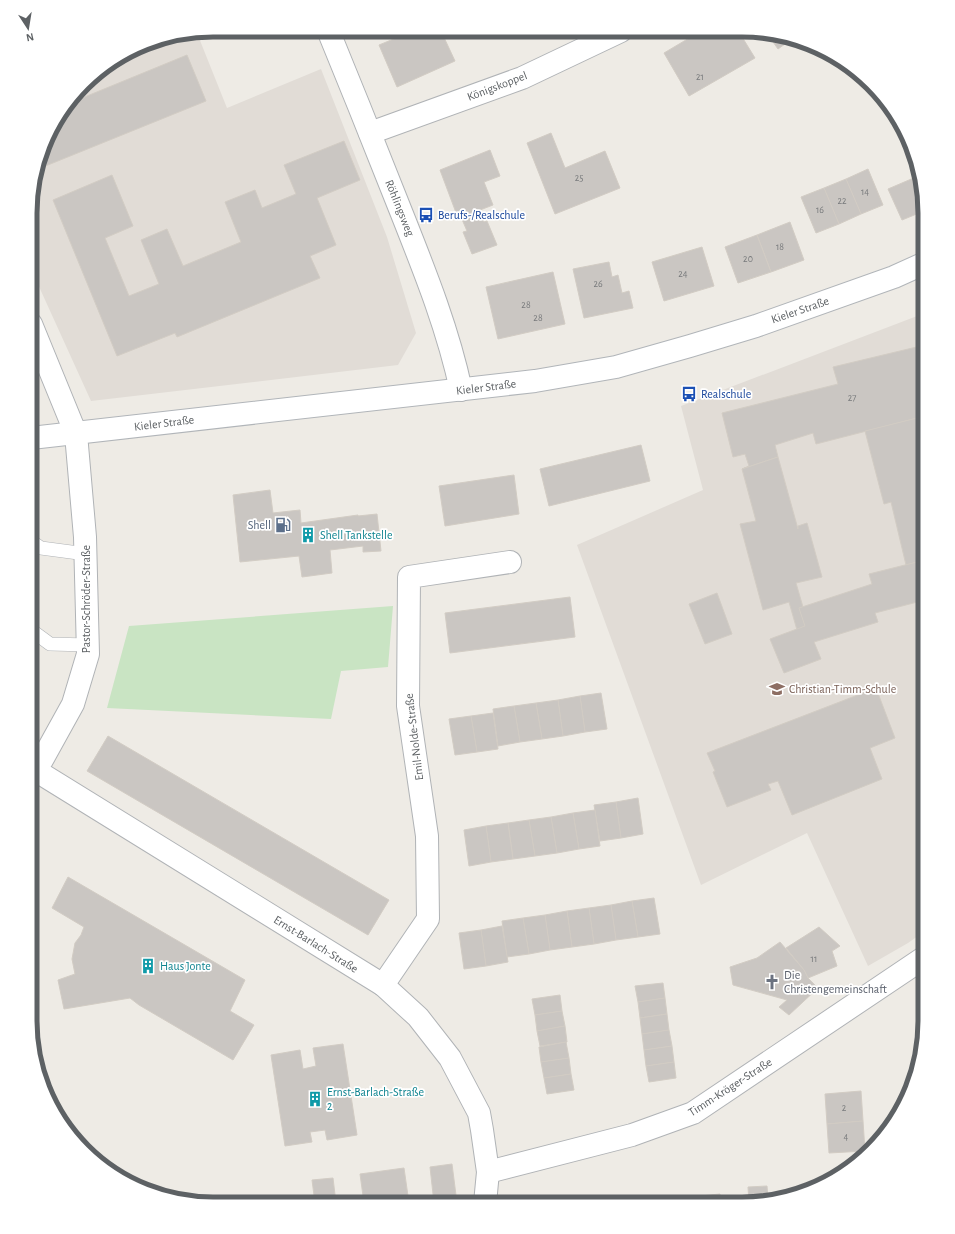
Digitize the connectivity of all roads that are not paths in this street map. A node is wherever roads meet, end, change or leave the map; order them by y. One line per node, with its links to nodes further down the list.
1 (331, 37): 3 (street, Röhlingsweg)
2 (608, 37): 3 (street, Königskoppel)
3 (370, 133): 6 (street, Röhlingsweg)
4 (918, 266): 6 (street, Kieler Straße)
5 (37, 339): 7 (street, Pastor-Schröder-Straße)
6 (461, 390): 7 (street, Kieler Straße)
7 (76, 434): 8 (street, Kieler Straße); 10 (street, Pastor-Schröder-Straße)
8 (37, 437)
9 (37, 545): 10 (lane)
10 (86, 554): 13 (street, Pastor-Schröder-Straße)
11 (510, 562): 17 (street, Emil-Nolde-Straße)
12 (37, 634): 13 (lane)
13 (88, 645): 14 (street, Pastor-Schröder-Straße)
14 (37, 760)
15 (37, 767): 17 (street, Ernst-Barlach-Straße)
16 (918, 962): 18 (street, Timm-Kröger-Straße)
17 (383, 985): 18 (street, Ernst-Barlach-Straße)
18 (488, 1172): 19 (street, Ernst-Barlach-Straße)
19 (486, 1197)

